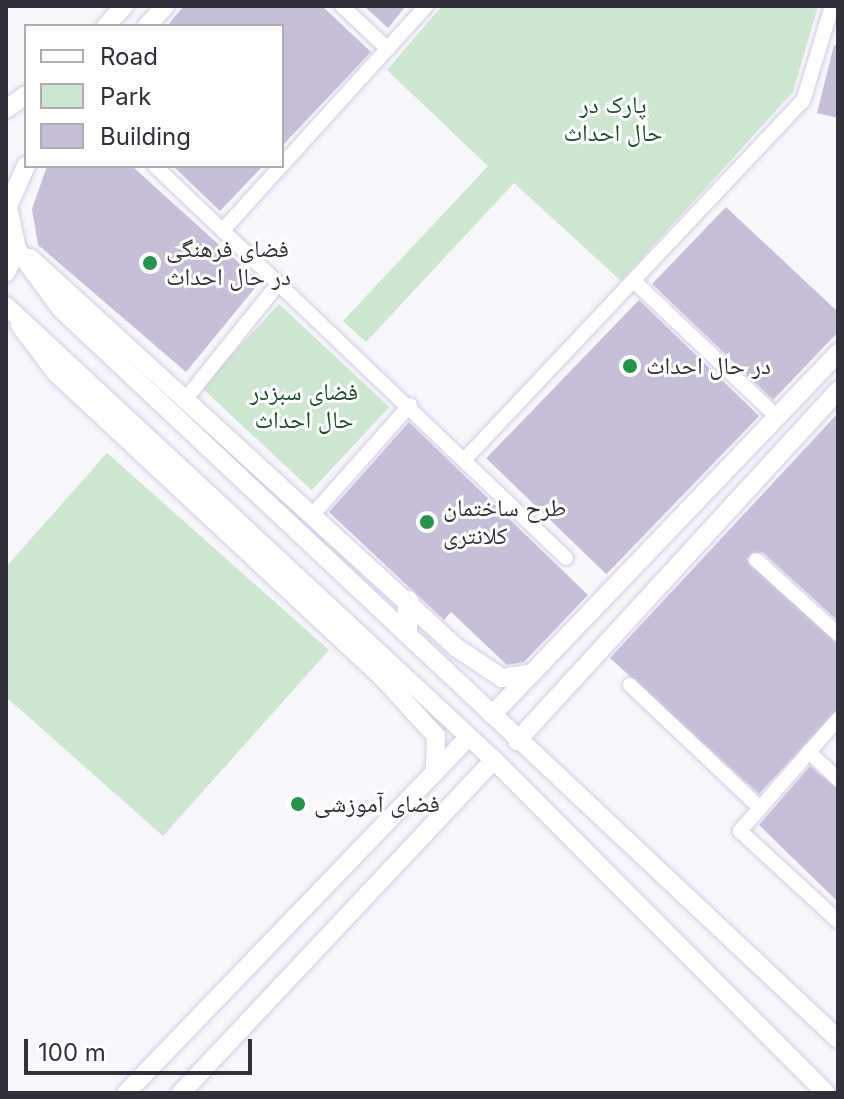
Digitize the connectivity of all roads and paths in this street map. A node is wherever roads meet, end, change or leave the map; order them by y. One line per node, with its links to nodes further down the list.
1 (124, 6): 6 (street)
2 (165, 6): 7 (street)
3 (342, 6): 8 (street)
4 (426, 6): 8 (street)
5 (832, 6): 20 (street)
6 (108, 24)
7 (149, 24)
8 (388, 49): 11 (street)
9 (24, 96): 10 (street)
10 (6, 109)
11 (284, 164)
12 (25, 168): 15 (street)
13 (157, 168): 16 (street)
14 (280, 168): 16 (street)
15 (8, 201): 17 (street)
16 (224, 229): 19 (street)
17 (17, 249): 18 (street); 24 (street); 32 (street)
18 (6, 273)
19 (279, 283): 24 (street); 25 (street)
20 (637, 284): 26 (street); 27 (street)
21 (6, 306): 38 (street); 42 (street)
22 (838, 353): 26 (street)
23 (838, 391): 39 (street)
24 (188, 396): 28 (street)
25 (410, 405): 27 (street); 28 (street)
26 (777, 417): 34 (street)
27 (466, 458): 29 (street)
28 (315, 512): 31 (street)
29 (566, 558)
30 (756, 560): 33 (street)
31 (408, 601): 32 (main road); 34 (street)
32 (407, 633): 36 (street)
33 (838, 634)
34 (533, 673): 36 (street)
35 (630, 685): 44 (street)
36 (492, 715): 39 (street)
37 (838, 719): 40 (street)
38 (468, 737): 41 (street); 42 (street)
39 (517, 741): 46 (street)
40 (809, 752): 43 (street); 44 (street)
41 (494, 760): 48 (street); 49 (street)
42 (435, 773): 47 (street)
43 (838, 779)
44 (760, 808): 45 (street)
45 (838, 921)
46 (838, 1039)
47 (126, 1093)
48 (181, 1093)
49 (826, 1093)

